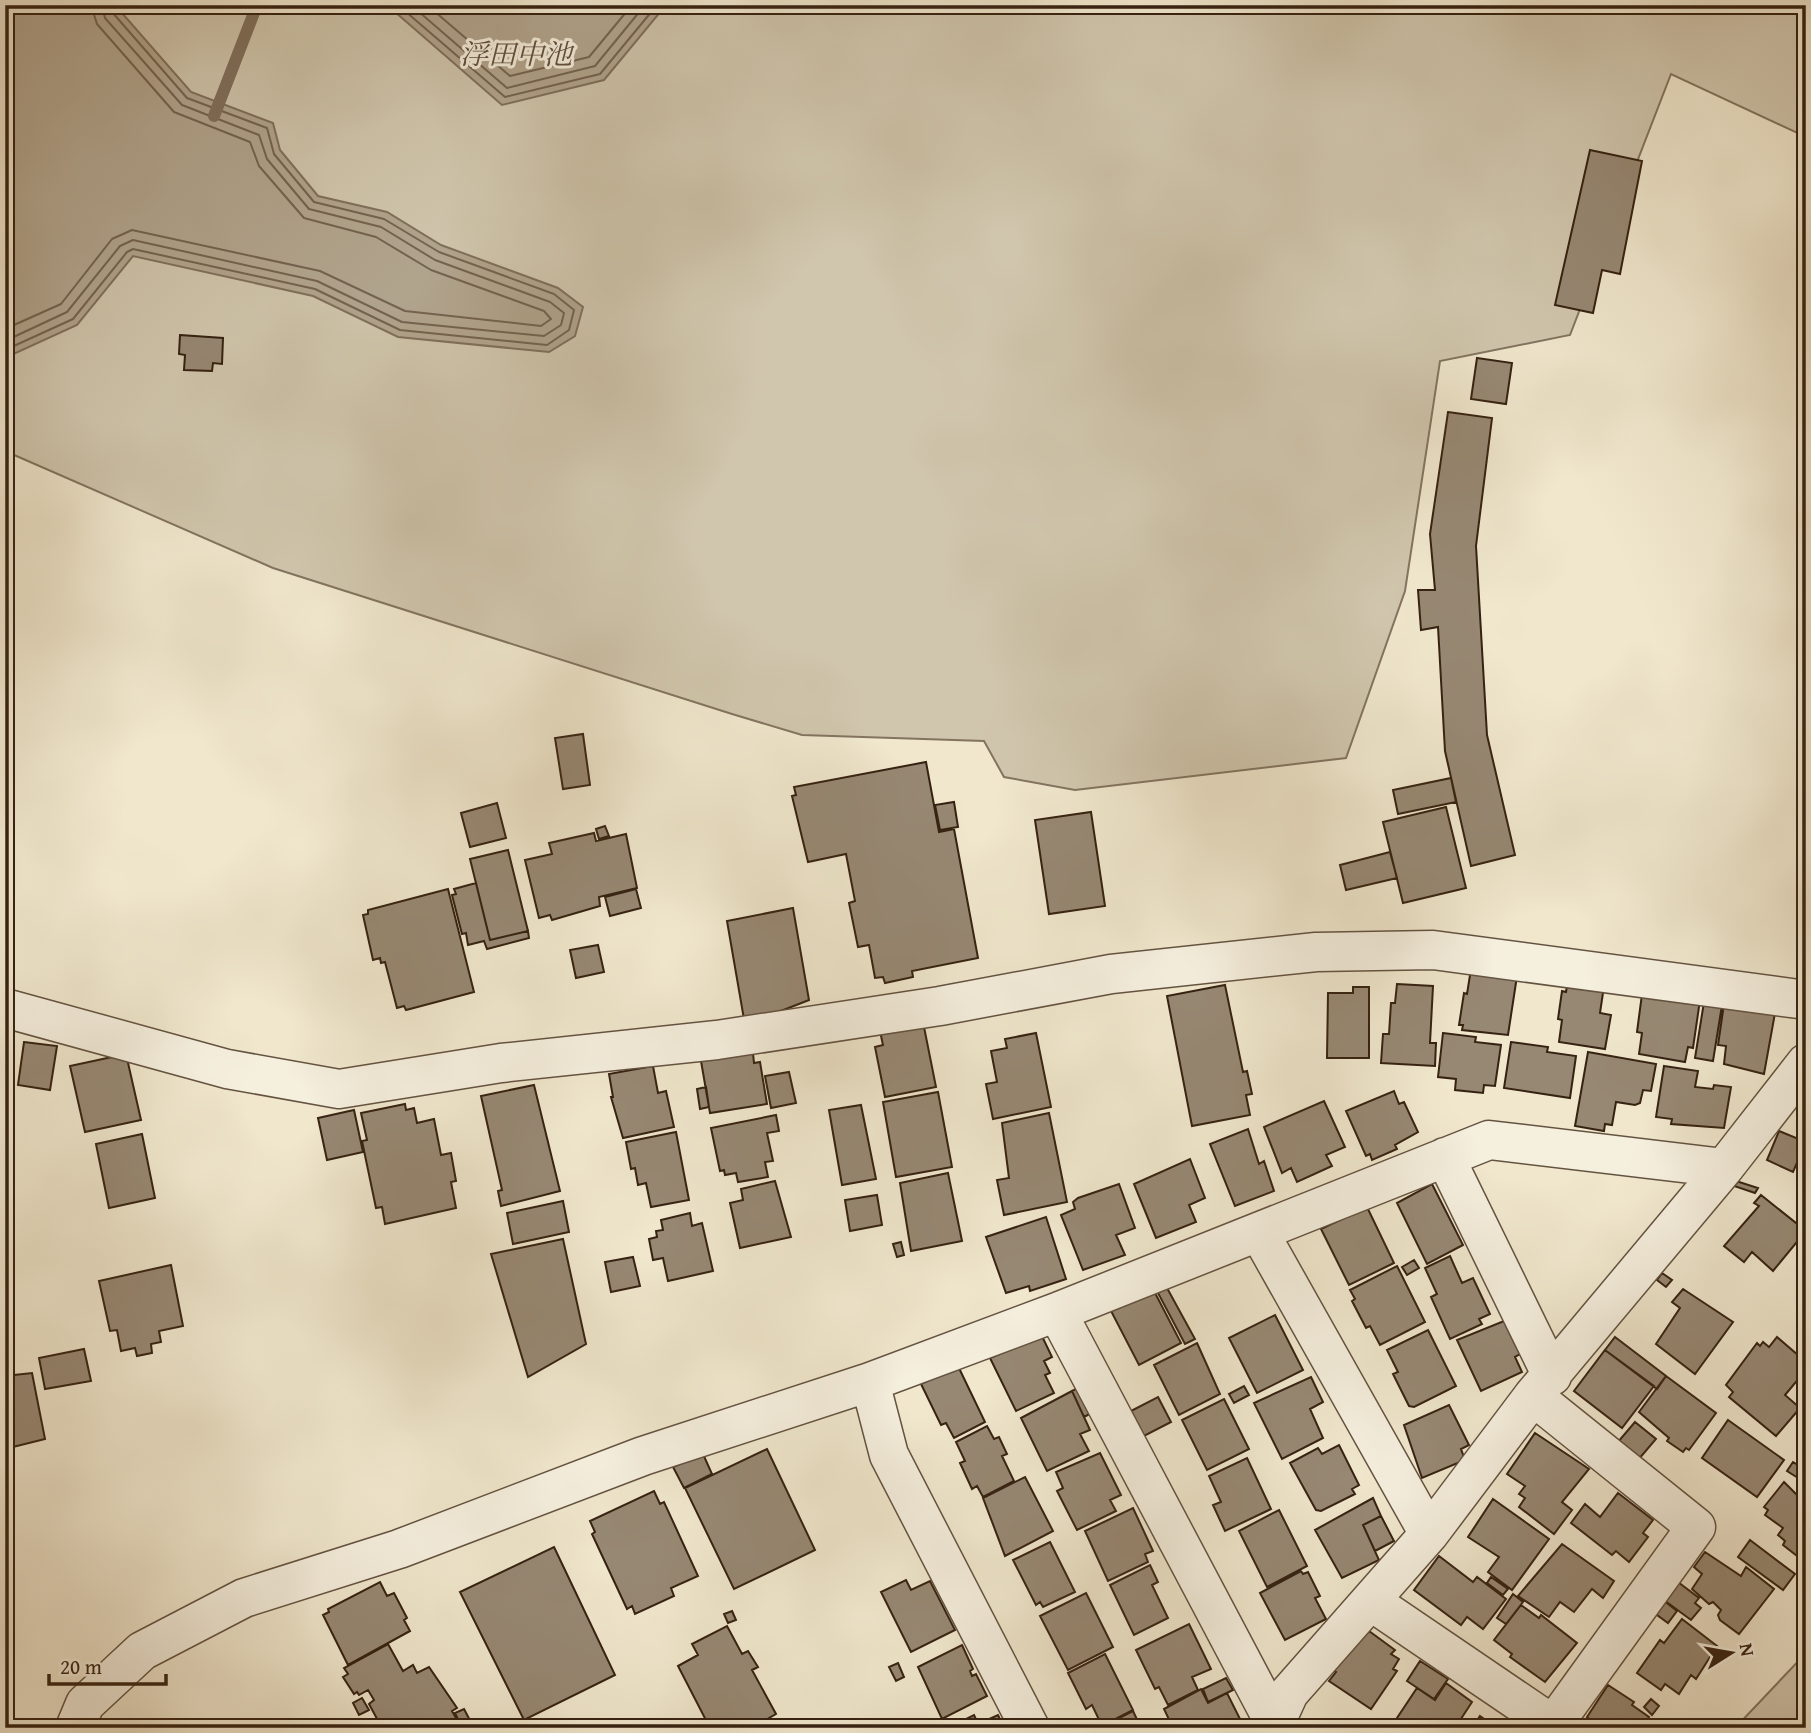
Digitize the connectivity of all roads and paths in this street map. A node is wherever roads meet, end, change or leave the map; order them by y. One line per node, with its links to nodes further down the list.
1 (1806, 1000): 2 (street)
2 (5, 1008)
3 (1806, 1063): 5 (street)
4 (1445, 1157): 5 (street); 6 (street); 9 (street)
5 (1724, 1168): 9 (street)
6 (1259, 1232): 7 (street); 10 (street)
7 (1057, 1312): 8 (street); 12 (street)
8 (870, 1382): 13 (street); 14 (street)
9 (1543, 1386): 10 (street); 11 (street)
10 (1429, 1534): 11 (street)
11 (1371, 1602): 12 (street)
12 (1274, 1726)
13 (75, 1728)
14 (1030, 1728)

